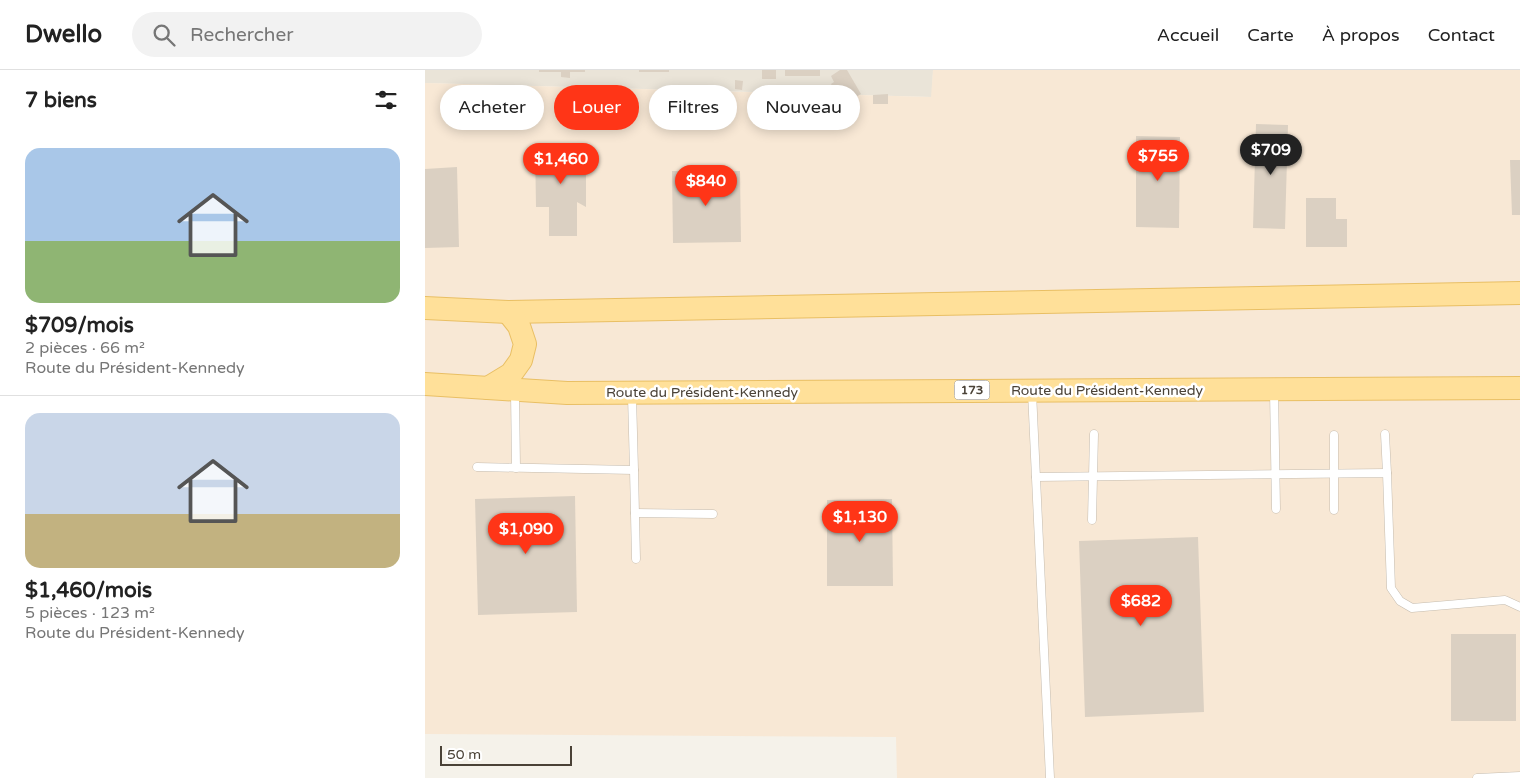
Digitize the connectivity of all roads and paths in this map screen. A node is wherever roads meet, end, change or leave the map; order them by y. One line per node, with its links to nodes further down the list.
1 (1520, 293): 3 (main road)
2 (425, 308): 3 (main road)
3 (509, 312): 5 (main road)
4 (425, 384): 5 (main road, Route du Président-Kennedy / 173)
5 (488, 388): 7 (main road, Route du Président-Kennedy / 173)
6 (1520, 388): 9 (main road, Route du Président-Kennedy / 173)
7 (515, 390): 10 (main road, Route du Président-Kennedy / 173); 15 (lane)
8 (1032, 390): 9 (main road, Route du Président-Kennedy / 173); 10 (main road, Route du Président-Kennedy / 173); 21 (lane)
9 (1274, 390): 19 (lane)
10 (632, 392): 16 (lane)
11 (1094, 434): 20 (lane)
12 (1385, 434): 18 (lane)
13 (1334, 435): 17 (lane)
14 (477, 467): 15 (lane)
15 (516, 468): 16 (lane)
16 (634, 470): 24 (lane)
17 (1334, 473): 18 (lane); 19 (lane); 23 (lane)
18 (1387, 473): 28 (lane)
19 (1275, 474): 20 (lane); 22 (lane)
20 (1093, 476): 21 (lane); 26 (lane)
21 (1036, 477): 30 (lane)
22 (1277, 509)
23 (1334, 510)
24 (635, 513): 25 (lane); 27 (lane)
25 (713, 514)
26 (1092, 520)
27 (637, 559)
28 (1520, 607)
29 (1520, 776): 31 (lane)
30 (1051, 778)
31 (1477, 778)

